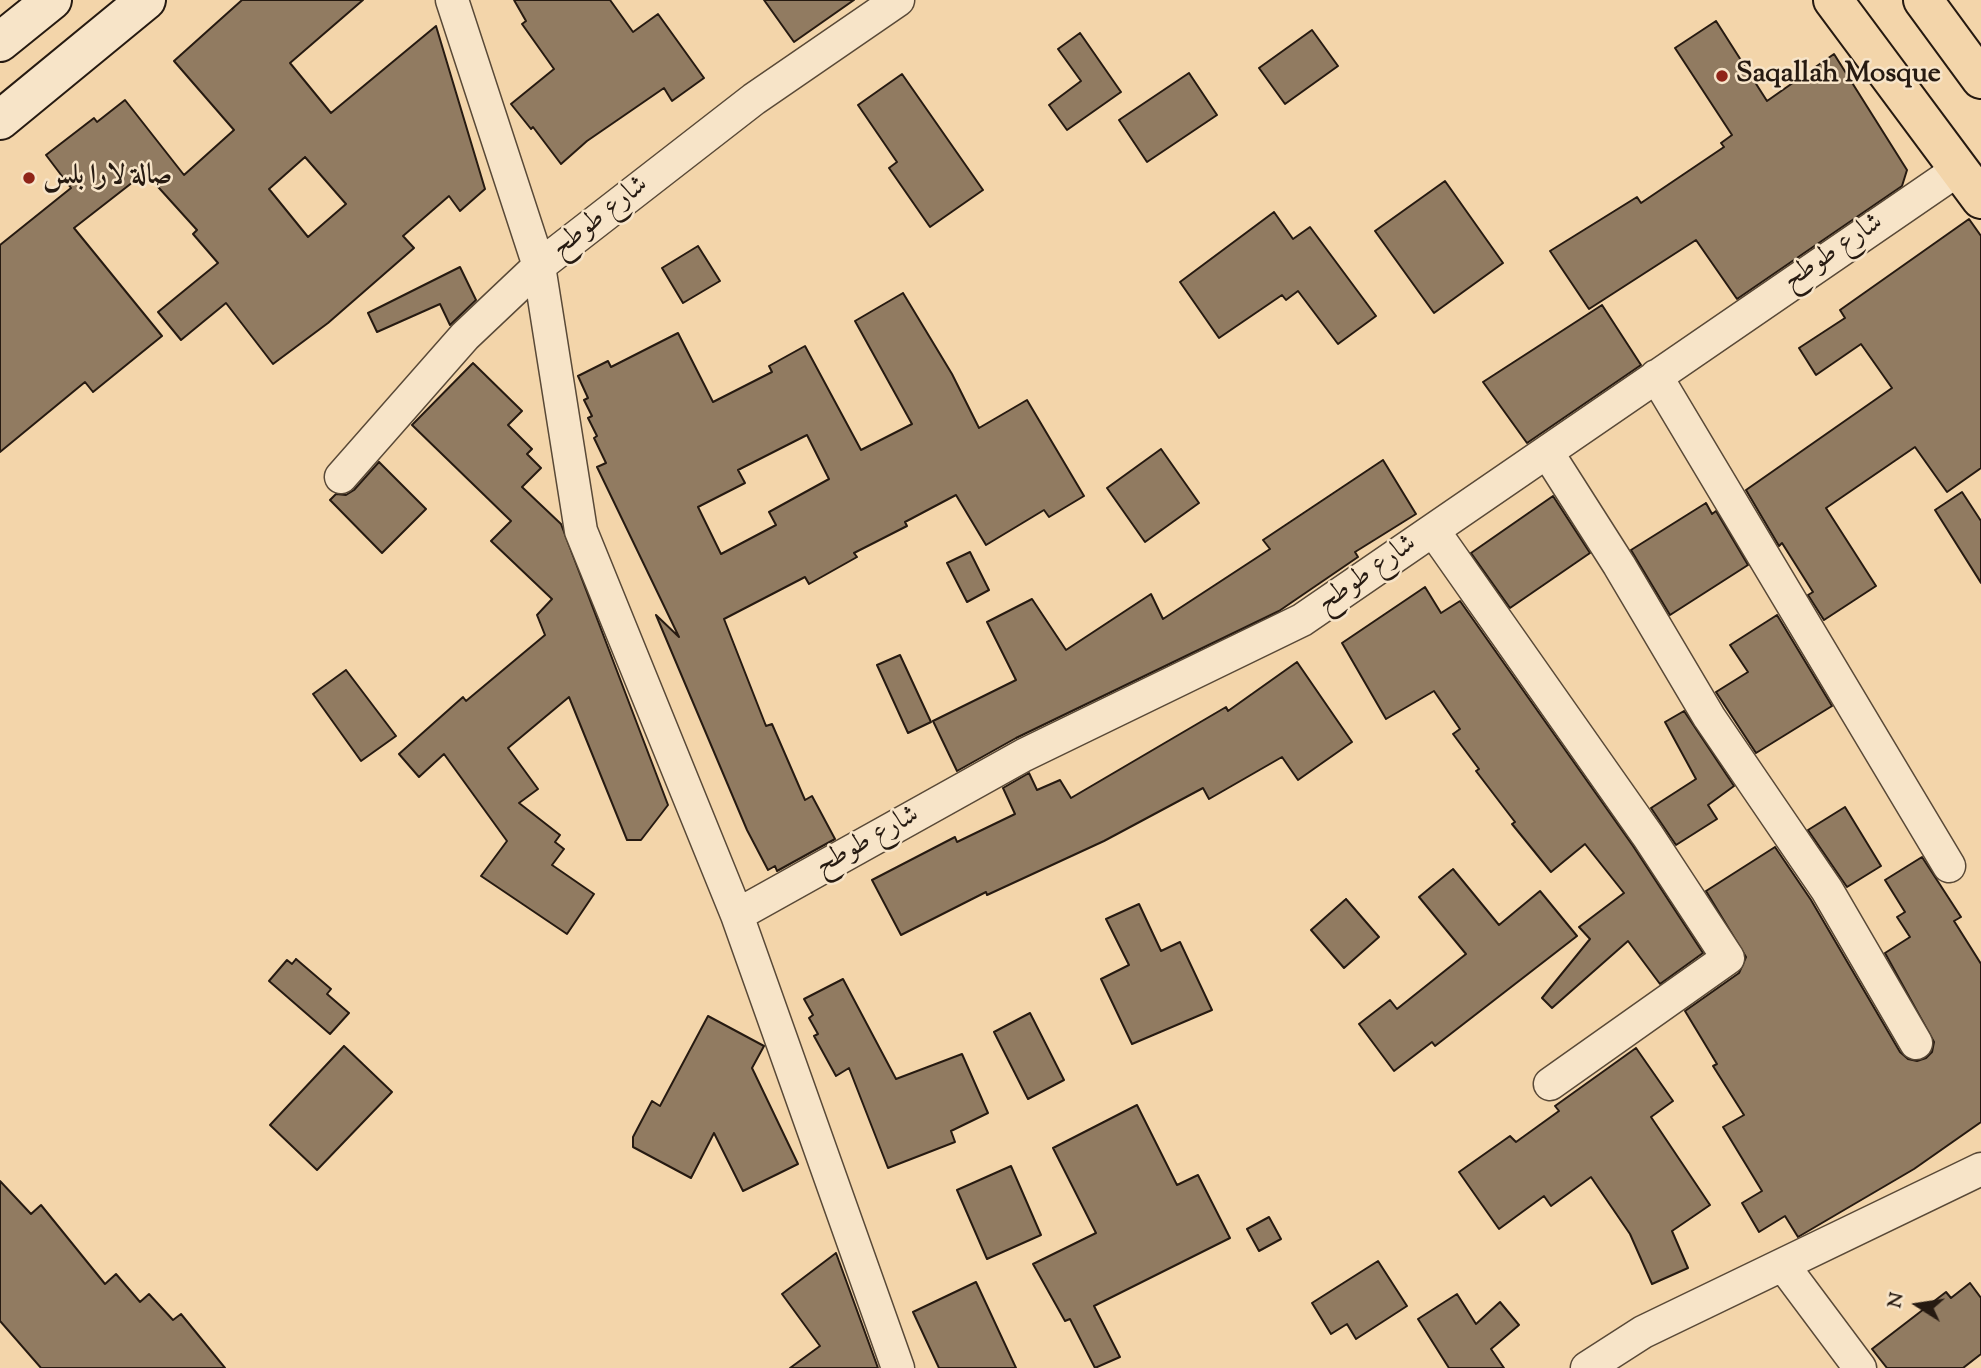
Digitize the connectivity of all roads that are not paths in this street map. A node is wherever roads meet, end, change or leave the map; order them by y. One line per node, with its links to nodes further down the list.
1 (52, 0): 7 (main road)
2 (146, 0): 9 (main road)
3 (452, 0): 12 (street)
4 (898, 0): 12 (street, شارع طوطح)
5 (1833, 0): 10 (highway)
6 (1923, 0): 8 (highway)
7 (0, 42)
8 (1981, 79)
9 (0, 120)
10 (1959, 169): 11 (highway); 13 (street, شارع طوطح)
11 (1981, 199)
12 (539, 266): 15 (street, شارع طوطح); 18 (street)
13 (1656, 376): 14 (street, شارع طوطح); 17 (street)
14 (1547, 452): 16 (street, شارع طوطح); 19 (street)
15 (341, 477)
16 (1433, 530): 18 (street, شارع طوطح); 20 (street)
17 (1949, 866)
18 (737, 915): 23 (street)
19 (1916, 1043)
20 (1550, 1084)
21 (1981, 1169): 22 (street)
22 (1783, 1265): 24 (street); 25 (street)
23 (898, 1368)
24 (1587, 1368)
25 (1860, 1368)

